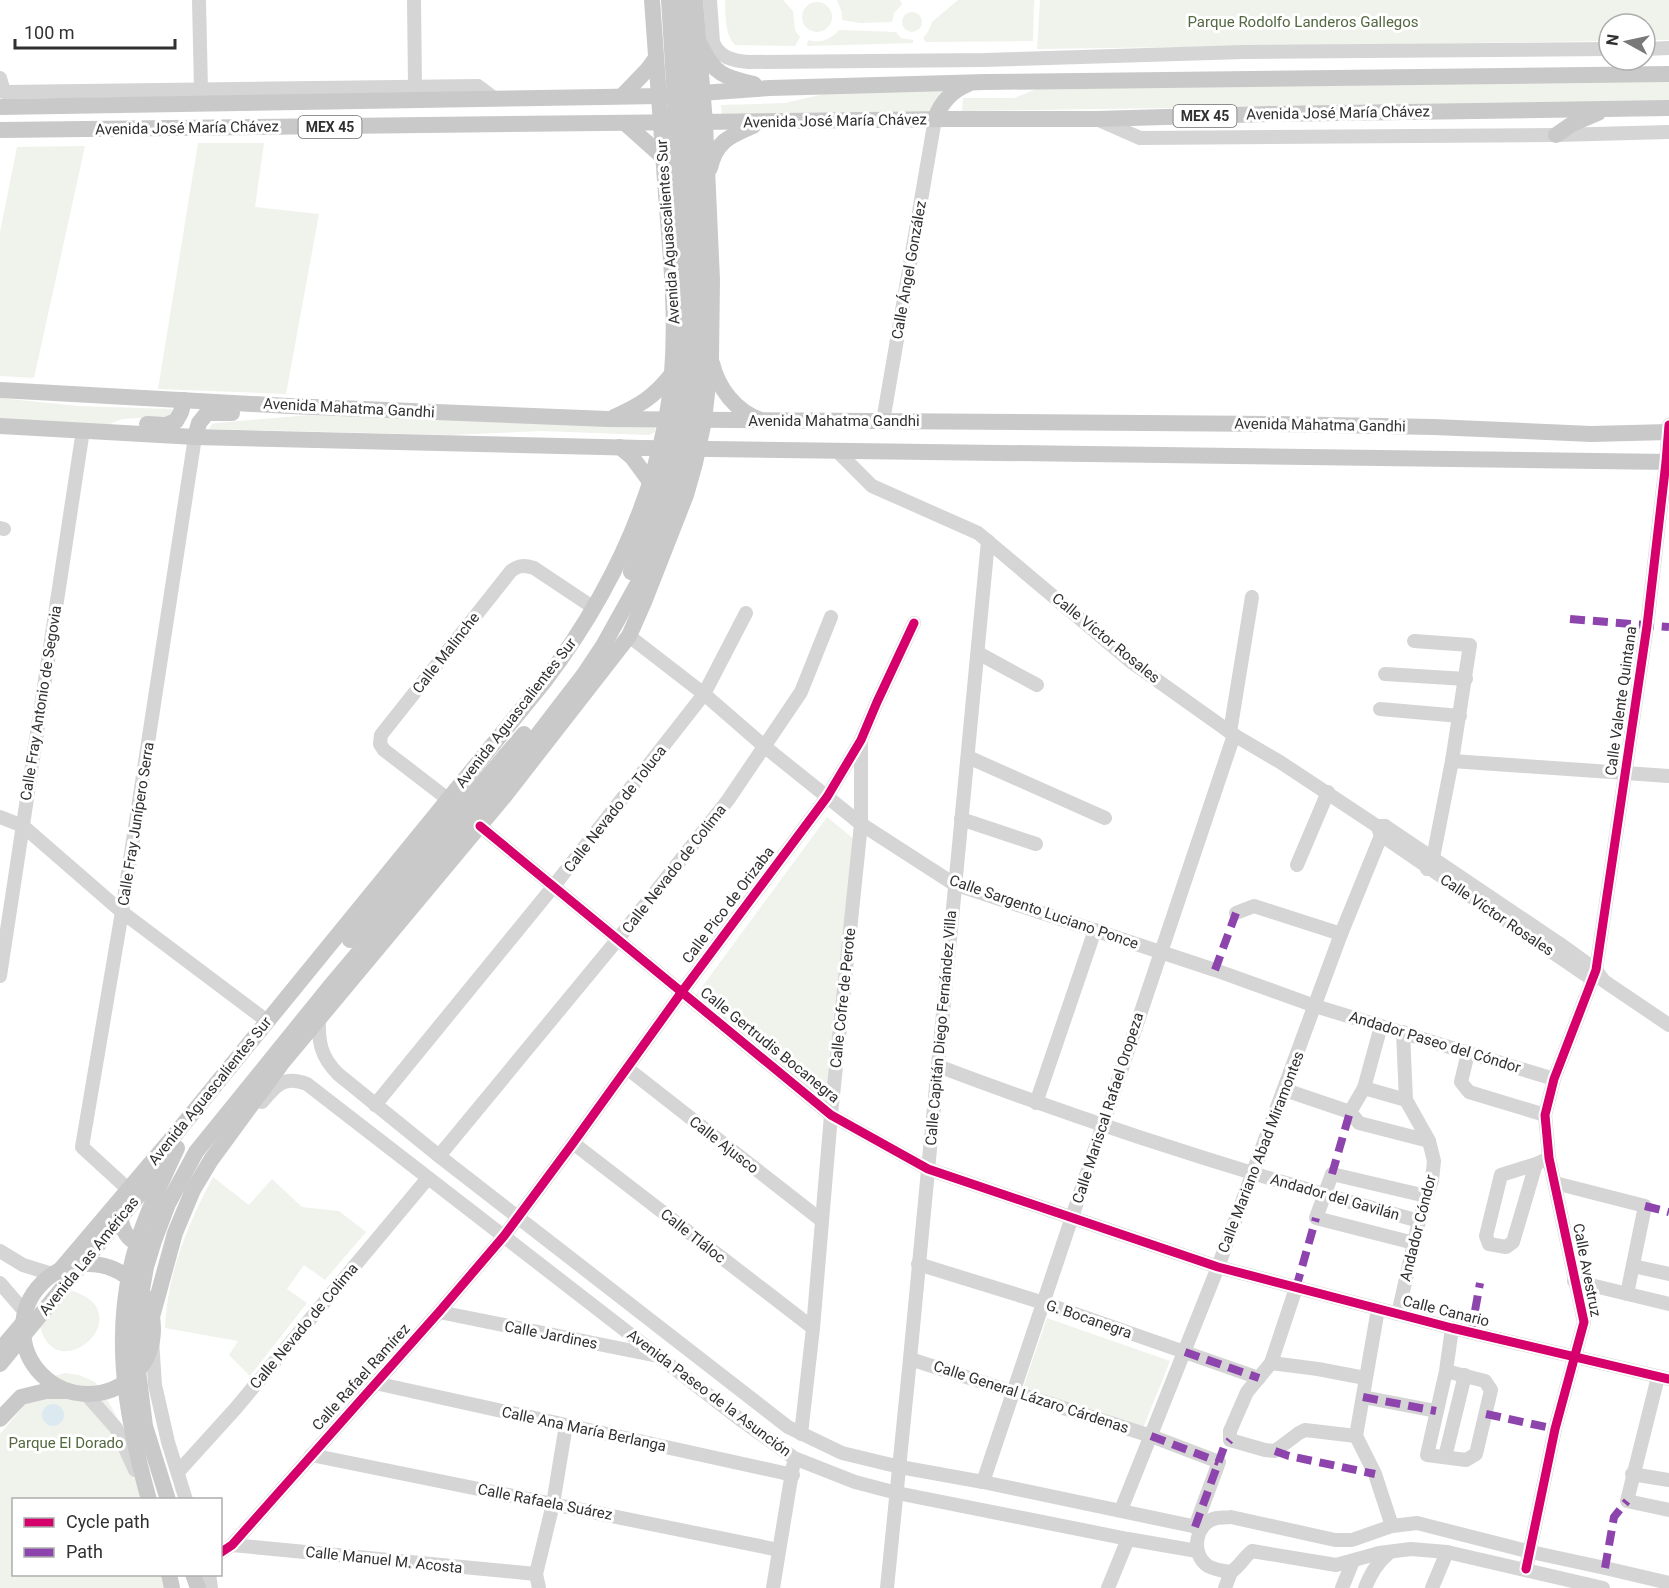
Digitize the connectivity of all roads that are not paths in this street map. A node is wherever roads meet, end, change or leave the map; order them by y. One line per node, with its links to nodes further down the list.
1 (199, 0): 19 (street)
2 (414, 0): 17 (street)
3 (652, 0): 10 (main road, Avenida Aguascalientes Sur)
4 (669, 0): 136 (main road, Avenida Aguascalientes Sur, bridge)
5 (684, 0): 209 (main road, Avenida Aguascalientes Sur, bridge)
6 (695, 0): 8 (main road)
7 (710, 0): 8 (street)
8 (705, 35): 12 (street); 18 (main road); 20 (main road)
9 (1597, 49): 11 (street)
10 (656, 58): 21 (main road); 22 (main road, Avenida Aguascalientes Sur)
11 (1033, 58): 12 (street); 15 (street)
12 (984, 60): 16 (street)
13 (1669, 74): 15 (main road, Avenida José María Chávez / MEX 45)
14 (0, 78): 19 (street, Avenida José María Chávez)
15 (1036, 81): 16 (main road, Avenida José María Chávez / MEX 45)
16 (979, 83): 18 (main road, Avenida José María Chávez / MEX 45); 27 (main road)
17 (415, 86): 19 (street, Avenida José María Chávez); 23 (street, Avenida José María Chávez)
18 (770, 88): 20 (main road, Avenida José María Chávez / MEX 45)
19 (201, 90)
20 (703, 93): 22 (main road, Avenida José María Chávez / MEX 45); 31 (main road)
21 (622, 96): 22 (main road, Avenida José María Chávez / MEX 45); 23 (main road, Avenida José María Chávez / MEX 45)
22 (659, 96): 30 (main road, Avenida Aguascalientes Sur)
23 (494, 98): 24 (main road, Avenida José María Chávez / MEX 45)
24 (0, 107)
25 (1669, 108): 26 (main road, Avenida José María Chávez / MEX 45)
26 (1613, 109): 28 (main road, Avenida José María Chávez / MEX 45); 35 (main road)
27 (935, 119): 28 (main road, Avenida José María Chávez / MEX 45); 29 (main road, Avenida José María Chávez / MEX 45); 48 (street, Calle Ángel González)
28 (1097, 119): 35 (street)
29 (761, 122): 31 (main road, Avenida José María Chávez / MEX 45); 37 (main road)
30 (661, 123): 31 (main road, Avenida José María Chávez / MEX 45); 32 (main road, Avenida José María Chávez / MEX 45); 36 (main road, Avenida Aguascalientes Sur)
31 (705, 123): 37 (main road)
32 (626, 124): 33 (main road, Avenida José María Chávez / MEX 45); 36 (main road)
33 (0, 130)
34 (1669, 132): 35 (street)
35 (1556, 135)
36 (663, 158): 38 (main road, Avenida Aguascalientes Sur)
37 (707, 177): 39 (main road)
38 (674, 329): 39 (main road); 41 (main road, Avenida Aguascalientes Sur)
39 (711, 332): 40 (main road)
40 (711, 357): 47 (main road); 49 (main road)
41 (672, 374): 45 (main road); 46 (main road, Avenida Aguascalientes Sur)
42 (0, 390): 43 (main road, Avenida Mahatma Gandhi)
43 (184, 400): 44 (main road, Avenida Mahatma Gandhi); 53 (main road)
44 (289, 406): 45 (main road, Avenida Mahatma Gandhi); 54 (main road)
45 (608, 419): 46 (main road, Avenida Mahatma Gandhi)
46 (666, 420): 47 (main road, Avenida Mahatma Gandhi); 56 (main road, Avenida Aguascalientes Sur)
47 (704, 421): 49 (main road, Avenida Mahatma Gandhi); 57 (main road)
48 (883, 421): 49 (main road, Avenida Mahatma Gandhi); 51 (main road, Avenida Mahatma Gandhi)
49 (768, 422)
50 (0, 426): 52 (main road, Avenida Mahatma Gandhi)
51 (1669, 429): 60 (street, Calle Valente Quintana)
52 (83, 430): 53 (main road, Avenida Mahatma Gandhi); 94 (street, Calle Fray Antonio de Segovia)
53 (103, 432): 54 (main road, Avenida Mahatma Gandhi)
54 (195, 437): 55 (main road, Avenida Mahatma Gandhi); 102 (street, Calle Fray Junípero Serra)
55 (620, 447): 56 (main road, Avenida Mahatma Gandhi); 63 (main road)
56 (659, 448): 57 (main road, Avenida Mahatma Gandhi); 61 (main road, Avenida Aguascalientes Sur)
57 (699, 448): 58 (main road, Avenida Mahatma Gandhi); 62 (main road)
58 (742, 449): 59 (main road, Avenida Mahatma Gandhi); 64 (main road)
59 (837, 451): 60 (main road, Avenida Mahatma Gandhi); 65 (street, Calle Víctor Rosales)
60 (1668, 462): 85 (street, Calle Valente Quintana)
61 (655, 466): 62 (main road); 63 (main road, Avenida Aguascalientes Sur)
62 (692, 476): 64 (main road)
63 (651, 483): 67 (main road, Avenida Aguascalientes Sur)
64 (686, 495): 71 (main road)
65 (988, 541): 73 (street, Calle Capitán Diego Fernández Villa); 80 (street, Calle Víctor Rosales)
66 (1252, 597): 80 (street, Calle Mariscal Rafael Oropeza)
67 (594, 608): 89 (main road, Avenida Aguascalientes Sur); 89 (street, Calle Malinche)
68 (746, 613): 77 (street, Calle Nevado de Toluca)
69 (831, 617): 82 (street, Calle Nevado de Colima)
70 (914, 623): 81 (street, Calle Pico de Orizaba)
71 (629, 636): 77 (street, Calle Sargento Luciano Ponce); 95 (main road)
72 (1414, 641): 75 (street)
73 (978, 653): 76 (street); 83 (street, Calle Capitán Diego Fernández Villa)
74 (1385, 674): 75 (street)
75 (1466, 679): 79 (street)
76 (1037, 685)
77 (704, 694): 82 (street, Calle Sargento Luciano Ponce); 101 (street, Calle Nevado de Toluca)
78 (1380, 709): 79 (street)
79 (1460, 716): 84 (street)
80 (1232, 733): 87 (street, Calle Víctor Rosales); 108 (street, Calle Mariscal Rafael Oropeza)
81 (861, 740): 88 (street, Calle Pico de Orizaba); 93 (street, Calle Cofre de Perote)
82 (765, 747): 88 (street, Calle Sargento Luciano Ponce); 107 (street, Calle Nevado de Colima)
83 (968, 757): 91 (street); 92 (street, Calle Capitán Diego Fernández Villa)
84 (1452, 761): 85 (street); 98 (street)
85 (1626, 774): 86 (street); 110 (street, Calle Valente Quintana)
86 (1669, 776)
87 (1328, 792): 96 (street, Calle Víctor Rosales); 99 (street)
88 (827, 797): 93 (street, Calle Sargento Luciano Ponce); 111 (street, Calle Pico de Orizaba)
89 (449, 800): 114 (main road, Avenida Aguascalientes Sur)
90 (0, 817): 94 (street)
91 (1105, 818)
92 (961, 819): 97 (street); 100 (street, Calle Capitán Diego Fernández Villa)
93 (861, 824): 100 (street, Calle Sargento Luciano Ponce); 130 (street, Calle Cofre de Perote)
94 (23, 826): 102 (street); 103 (street, Calle Fray Antonio de Segovia)
95 (480, 826): 101 (street, Calle Gertrudis Bocanegra); 113 (main road)
96 (1381, 829): 98 (street, Calle Víctor Rosales); 106 (street, Calle Mariano Abad Miramontes)
97 (1036, 843)
98 (1430, 863): 110 (street, Calle Víctor Rosales)
99 (1297, 865)
100 (954, 884): 105 (street, Calle Sargento Luciano Ponce); 119 (street, Calle Capitán Diego Fernández Villa)
101 (553, 887): 107 (street, Calle Gertrudis Bocanegra); 128 (street, Calle Nevado de Toluca)
102 (122, 912): 114 (street); 144 (street, Calle Fray Junípero Serra)
103 (5, 913): 109 (street, Calle Fray Antonio de Segovia)
104 (1236, 913): 106 (street)
105 (1095, 930): 108 (street, Calle Sargento Luciano Ponce); 127 (street)
106 (1341, 934): 112 (street, Calle Mariano Abad Miramontes)
107 (618, 939): 111 (street, Calle Gertrudis Bocanegra); 137 (street, Calle Nevado de Colima)
108 (1160, 952): 112 (street, Calle Sargento Luciano Ponce); 132 (street, Calle Mariscal Rafael Oropeza)
109 (0, 976)
110 (1597, 977): 115 (street, Calle Víctor Rosales); 122 (street, Calle Avestruz)
111 (681, 993): 120 (street, Calle Pico de Orizaba); 130 (street, Calle Gertrudis Bocanegra)
112 (1315, 1006): 116 (street, Andador Paseo del Cóndor); 124 (street, Calle Mariano Abad Miramontes)
113 (319, 1019): 121 (street, Avenida Paseo de la Asunción); 133 (main road)
114 (267, 1021): 144 (main road, Avenida Aguascalientes Sur)
115 (1669, 1025)
116 (1381, 1026): 117 (street, Andador Paseo del Cóndor); 123 (street)
117 (1403, 1032): 118 (street, Andador Paseo del Cóndor); 126 (street)
118 (1468, 1053): 122 (street, Andador Paseo del Cóndor); 131 (street)
119 (938, 1066): 127 (street, Andador del Gavilán); 140 (street, Calle Capitán Diego Fernández Villa)
120 (628, 1069): 135 (street, Calle Pico de Orizaba); 149 (street, Calle Ajusco)
121 (338, 1074): 125 (street); 128 (street, Avenida Paseo de la Asunción)
122 (1554, 1079): 131 (street, Calle Avestruz)
123 (1364, 1088): 126 (street); 129 (street)
124 (1285, 1090): 129 (street); 141 (street, Calle Mariano Abad Miramontes)
125 (324, 1097): 133 (street, Avenida Paseo de la Asunción); 142 (street, Avenida Paseo de la Asunción)
126 (1406, 1100): 134 (street)
127 (1036, 1103): 132 (street, Andador del Gavilán)
128 (375, 1105): 137 (street, Avenida Paseo de la Asunción)
129 (1350, 1112): 134 (street)
130 (831, 1115): 140 (street, Calle Gertrudis Bocanegra); 149 (street, Calle Cofre de Perote)
131 (1545, 1115): 138 (street, Calle Avestruz)
132 (1103, 1124): 141 (street, Andador del Gavilán); 148 (street, Calle Mariscal Rafael Oropeza)
133 (229, 1136): 151 (main road)
134 (1429, 1141): 146 (street, Andador Cóndor)
135 (573, 1143): 147 (street, Calle Pico de Orizaba); 171 (street, Calle Tláloc)
136 (177, 1148): 180 (main road, Avenida Las Américas, bridge); 208 (main road, Avenida Aguascalientes Sur, bridge)
137 (439, 1156): 147 (street, Avenida Paseo de la Asunción)
138 (1549, 1158): 139 (street); 143 (street, Calle Avestruz)
139 (1536, 1164): 139 (street)
140 (928, 1169): 148 (street, Calle Gertrudis Bocanegra); 155 (street, Calle Capitán Diego Fernández Villa)
141 (1252, 1173): 145 (street, Andador del Gavilán); 157 (street, Calle Mariano Abad Miramontes)
142 (428, 1178): 152 (street, Avenida Paseo de la Asunción); 201 (street, Calle Nevado de Colima)
143 (1555, 1183): 156 (street); 160 (street, Calle Avestruz)
144 (129, 1190): 151 (main road); 158 (main road, Avenida Aguascalientes Sur)
145 (1325, 1195): 146 (street); 150 (street, Andador del Gavilán); 153 (street)
146 (1426, 1196): 150 (street, Andador Cóndor)
147 (518, 1217): 152 (street, Calle Rafael Ramírez); 194 (street, Avenida Paseo de la Asunción)
148 (1072, 1219): 157 (street, Calle Gertrudis Bocanegra); 164 (street, Calle Mariscal Rafael Oropeza)
149 (821, 1220): 171 (street, Calle Cofre de Perote)
150 (1419, 1221): 153 (street, Andador Cóndor)
151 (174, 1233): 169 (main road)
152 (504, 1236): 167 (street, Calle Rafael Ramírez); 176 (street, Avenida Paseo de la Asunción)
153 (1414, 1243): 168 (street, Andador Cóndor)
154 (2, 1252): 158 (street)
155 (918, 1264): 164 (street, G. Bocanegra); 178 (street, Calle Capitán Diego Fernández Villa)
156 (1633, 1266): 159 (street); 163 (street)
157 (1218, 1267): 162 (street, Calle Canario); 175 (street, Calle Mariano Abad Miramontes)
158 (56, 1272): 169 (main road); 170 (main road, Avenida Aguascalientes Sur)
159 (1669, 1274)
160 (1574, 1281): 163 (street); 177 (street, Calle Avestruz)
161 (0, 1283): 170 (street)
162 (1296, 1288): 166 (street, Calle Canario); 179 (street)
163 (1627, 1294): 165 (street)
164 (1044, 1303): 175 (street, G. Bocanegra); 187 (street, Calle Mariscal Rafael Oropeza)
165 (1669, 1304)
166 (1378, 1309): 168 (street, Calle Canario); 184 (street)
167 (439, 1312): 176 (street, Calle Jardines); 186 (street, Calle Rafael Ramírez)
168 (1398, 1314): 172 (street, Calle Canario)
169 (152, 1317): 173 (main road)
170 (24, 1318): 174 (main road, Avenida Aguascalientes Sur); 188 (main road)
171 (813, 1328): 194 (street, Calle Cofre de Perote)
172 (1452, 1328): 177 (street, Calle Canario); 181 (street)
173 (152, 1340): 189 (main road); 201 (street)
174 (0, 1350)
175 (1185, 1352): 183 (street, G. Bocanegra); 195 (street, Calle Mariano Abad Miramontes)
176 (662, 1357): 199 (street, Avenida Paseo de la Asunción)
177 (1575, 1357): 185 (street, Calle Canario); 222 (street, Calle Avestruz)
178 (910, 1359): 187 (street, Calle General Lázaro Cárdenas); 200 (street, Calle Capitán Diego Fernández Villa)
179 (1271, 1363): 183 (street); 184 (street)
180 (0, 1364)
181 (1446, 1371): 182 (street); 191 (street)
182 (1465, 1375): 198 (street); 198 (street)
183 (1259, 1378): 196 (street)
184 (1365, 1378): 190 (street)
185 (1664, 1378): 202 (street)
186 (375, 1383): 193 (street, Calle Ana María Berlanga); 197 (street, Calle Rafael Ramírez)
187 (1014, 1390): 195 (street, Calle General Lázaro Cárdenas); 205 (street, Calle Mariscal Rafael Oropeza)
188 (68, 1391): 189 (main road); 192 (main road)
189 (86, 1394): 207 (street)
190 (1363, 1397): 191 (street); 196 (street)
191 (1436, 1411): 198 (street)
192 (0, 1419)
193 (566, 1425): 203 (street, Calle Ana María Berlanga); 211 (street)
194 (801, 1434): 200 (street, Avenida Paseo de la Asunción)
195 (1151, 1436): 212 (street, Calle Mariano Abad Miramontes); 215 (street, Calle General Lázaro Cárdenas)
196 (1356, 1436): 214 (street)
197 (311, 1455): 211 (street, Calle Rafaela Suárez); 217 (street, Calle Rafael Ramírez)
198 (1445, 1457)
199 (794, 1458): 203 (street); 206 (street, Avenida Paseo de la Asunción)
200 (900, 1467): 205 (street, Avenida Paseo de la Asunción); 206 (street, Calle Capitán Diego Fernández Villa)
201 (178, 1472): 210 (street)
202 (1632, 1474): 204 (street); 213 (street)
203 (793, 1475): 218 (street)
204 (1669, 1480)
205 (983, 1482): 212 (street, Avenida Paseo de la Asunción)
206 (897, 1493): 216 (street, Avenida Paseo de la Asunción); 229 (street, Calle Capitán Diego Fernández Villa)
207 (144, 1498)
208 (148, 1498)
209 (167, 1498)
210 (185, 1498)
211 (553, 1504): 218 (street, Calle Rafaela Suárez); 226 (street)
212 (1121, 1510): 215 (street, Avenida Paseo de la Asunción)
213 (1669, 1510)
214 (1392, 1526): 215 (street); 222 (street)
215 (1198, 1527): 219 (street)
216 (1128, 1539): 219 (street, Avenida Paseo de la Asunción); 230 (street)
217 (226, 1549): 226 (street, Calle Manuel M. Acosta)
218 (779, 1550): 228 (street)
219 (1197, 1551): 225 (street)
220 (1390, 1552): 221 (street); 223 (street); 233 (street)
221 (1447, 1552): 224 (street); 234 (street)
222 (1530, 1552): 224 (street, Calle Avestruz); 227 (street)
223 (1353, 1561): 225 (street); 232 (street)
224 (1526, 1569): 235 (street)
225 (1231, 1572): 231 (street)
226 (537, 1581)
227 (1669, 1584)
228 (773, 1588)
229 (887, 1588)
230 (1108, 1588)
231 (1225, 1588)
232 (1342, 1588)
233 (1365, 1588)
234 (1432, 1588)
235 (1603, 1588)

